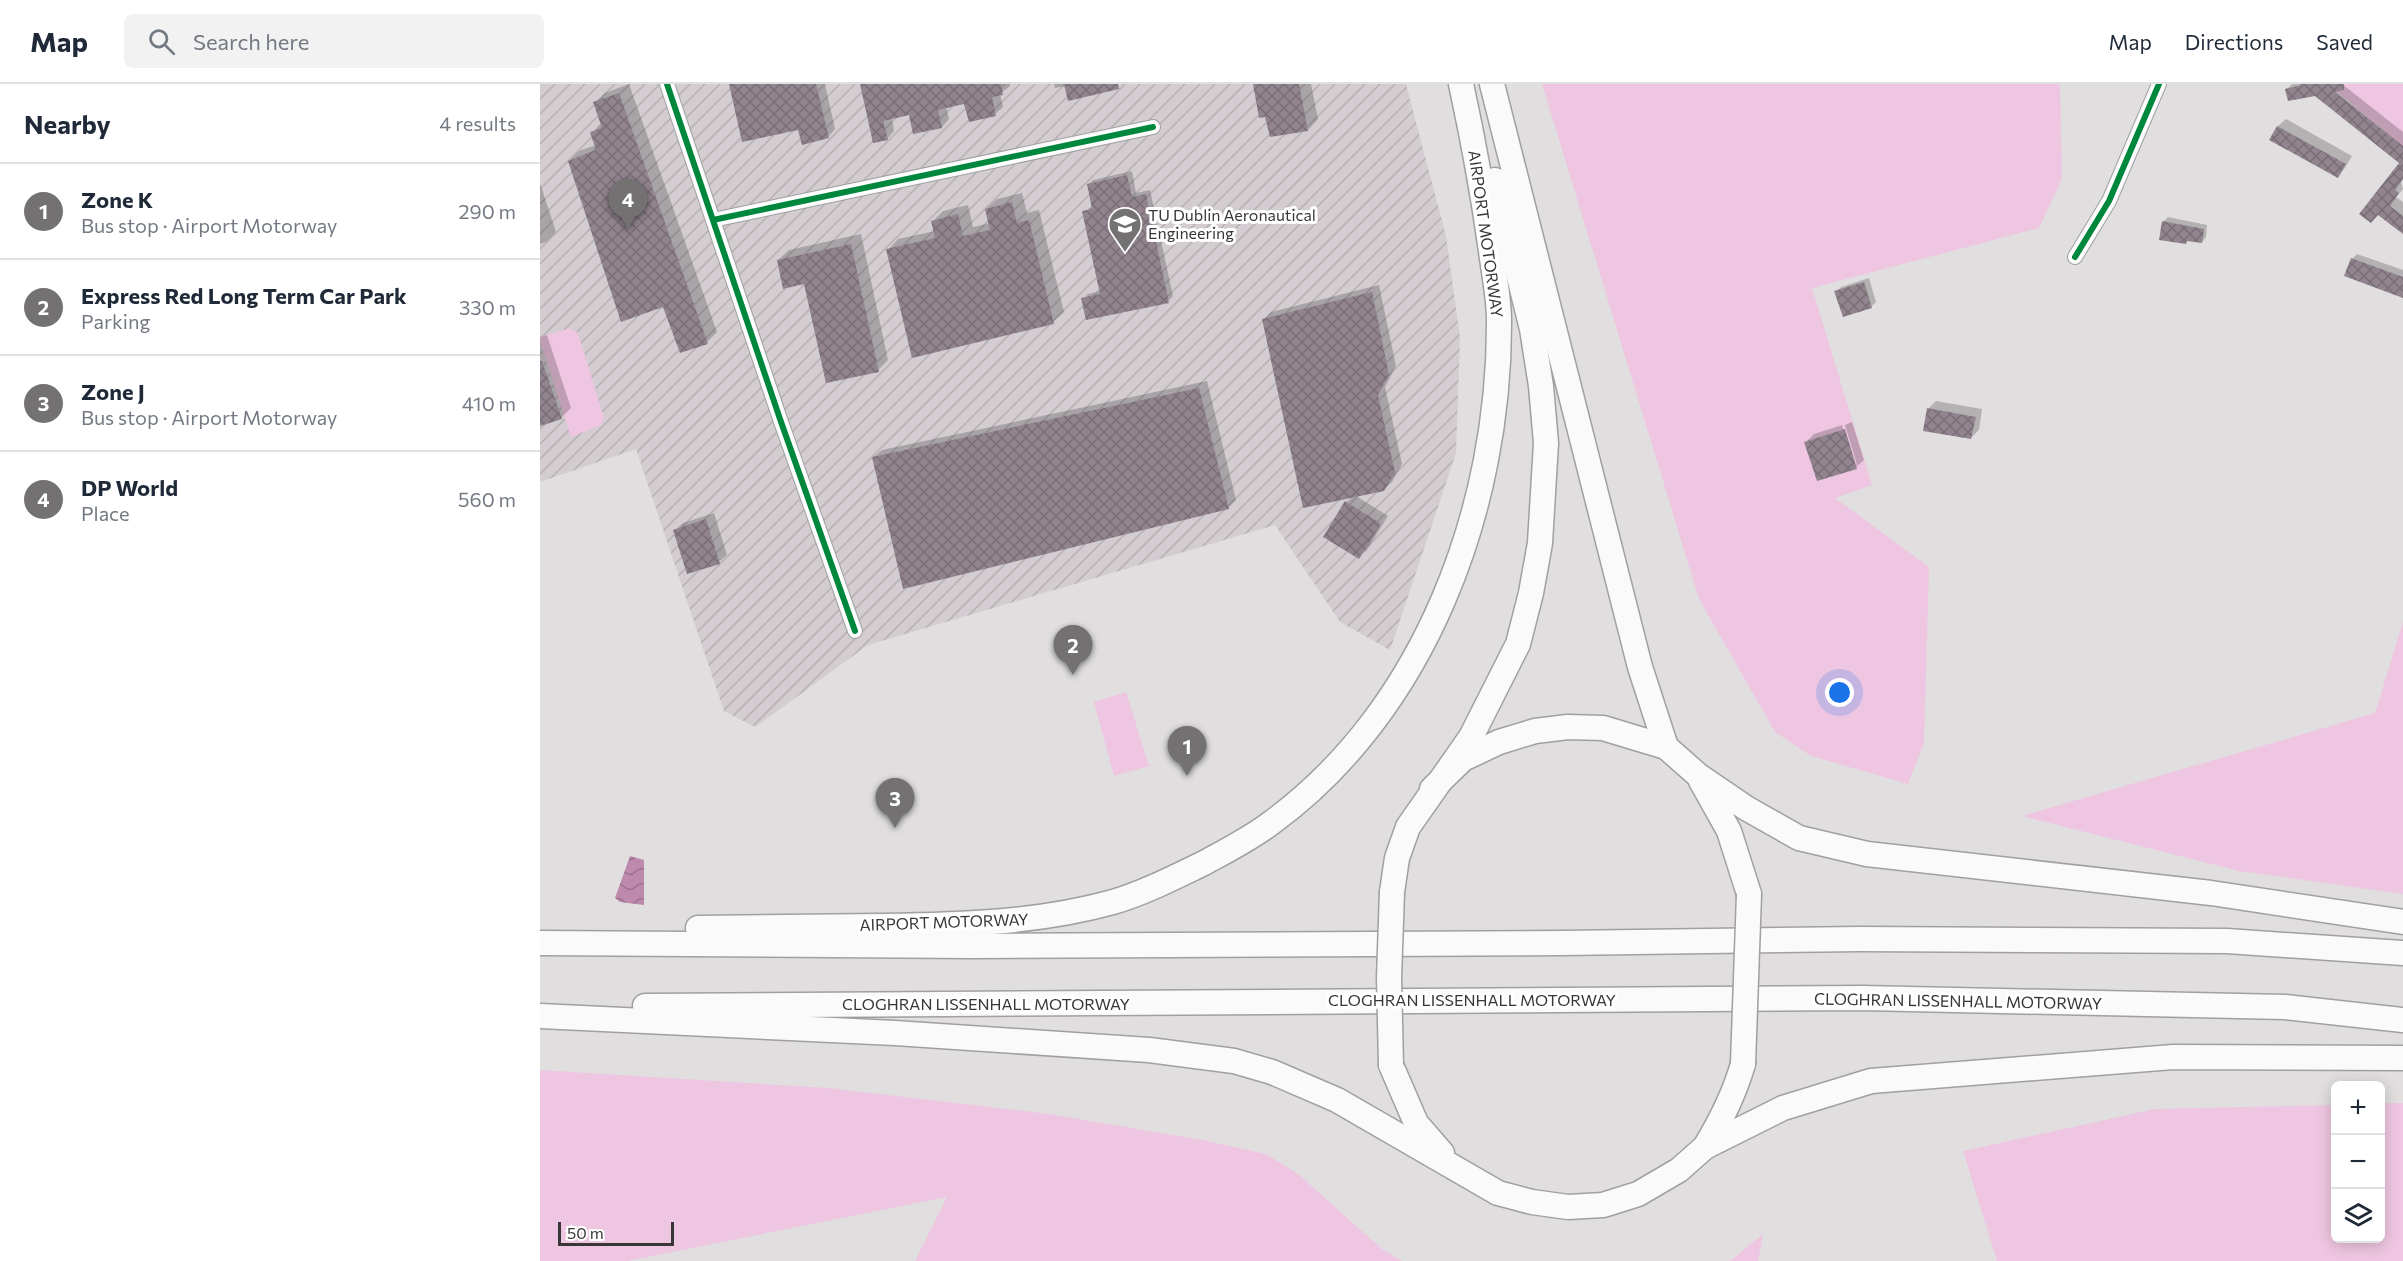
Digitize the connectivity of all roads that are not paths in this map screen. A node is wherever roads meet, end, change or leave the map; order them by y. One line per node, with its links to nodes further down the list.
1 (667, 84): 7 (street)
2 (1461, 84): 14 (highway, AIRPORT MOTORWAY)
3 (1470, 84): 12 (highway)
4 (1492, 84): 10 (highway, AIRPORT MOTORWAY)
5 (2159, 84): 8 (street)
6 (1153, 127): 7 (street)
7 (713, 220): 9 (street)
8 (2075, 257)
9 (855, 631)
10 (1666, 747): 11 (highway); 12 (highway)
11 (1699, 776): 13 (highway); 21 (highway, bridge)
12 (1432, 789): 22 (highway, bridge)
13 (2403, 922)
14 (540, 930)
15 (540, 944): 16 (highway)
16 (2403, 953)
17 (540, 1006): 19 (highway, CLOGHRAN LISSENHALL MOTORWAY)
18 (540, 1016): 22 (highway)
19 (2403, 1020)
20 (2403, 1058): 21 (highway)
21 (1705, 1147): 22 (highway)
22 (1453, 1166)

